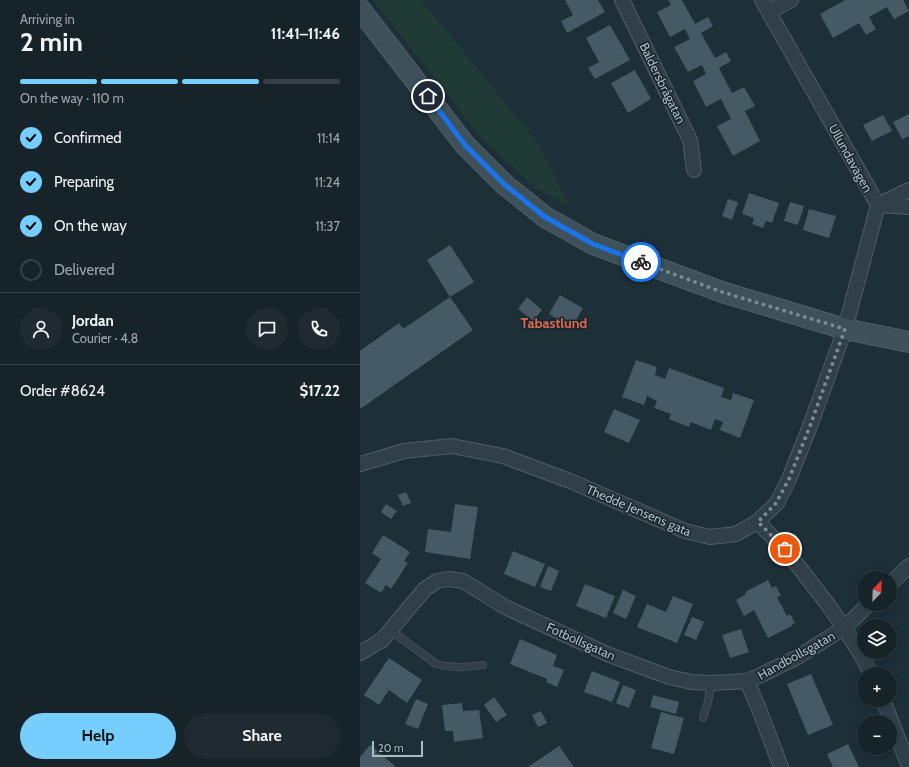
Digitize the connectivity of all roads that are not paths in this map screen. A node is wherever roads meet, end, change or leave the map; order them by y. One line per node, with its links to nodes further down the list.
1 (622, 0): 5 (street, Baldersbrågatan)
2 (791, 0): 3 (street)
3 (766, 6): 7 (street, Ullundavägen)
4 (360, 9): 9 (street)
5 (694, 170)
6 (909, 190): 7 (street)
7 (878, 205): 8 (street); 9 (street, Ullundavägen)
8 (909, 207)
9 (845, 329): 10 (street); 12 (street, Thedde Jensens gata)
10 (909, 342)
11 (360, 464): 12 (street, Thedde Jensens gata)
12 (758, 522): 16 (street, Handbollsgatan)
13 (909, 566): 14 (street)
14 (897, 577)
15 (861, 611): 16 (street, Handbollsgatan)
16 (844, 628): 20 (street); 21 (street, Handbollsgatan)
17 (390, 630): 18 (street, Fotbollsgatan); 19 (lane); 22 (street, Fotbollsgatan)
18 (360, 653)
19 (483, 665)
20 (867, 667)
21 (747, 681): 22 (street, Fotbollsgatan); 26 (street)
22 (711, 683): 24 (lane)
23 (886, 707): 25 (street)
24 (703, 718)
25 (909, 766)
26 (781, 767)

